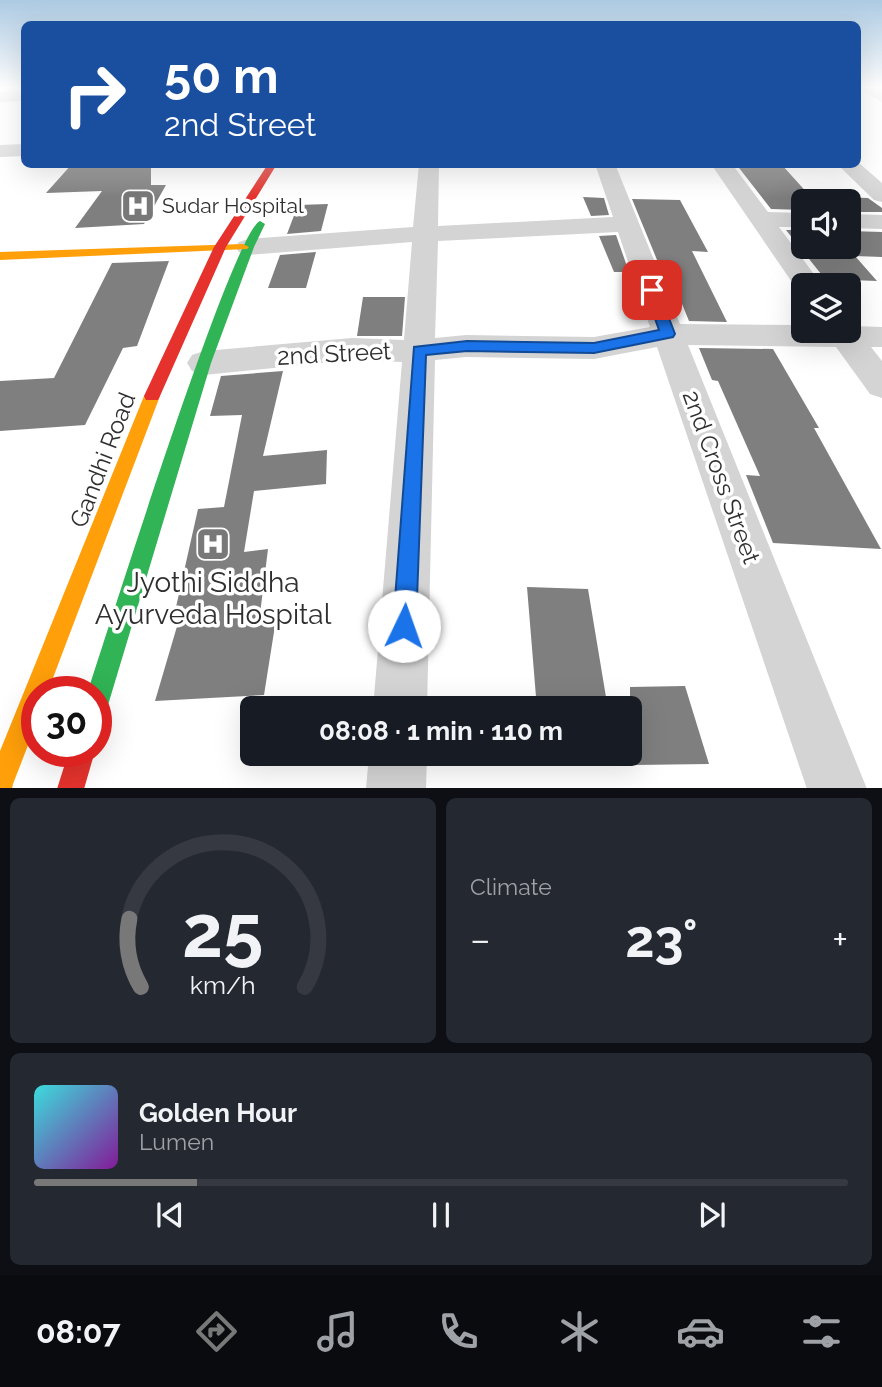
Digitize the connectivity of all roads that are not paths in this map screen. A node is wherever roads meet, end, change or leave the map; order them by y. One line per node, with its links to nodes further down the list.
1 (21, 150): 2 (street)
2 (0, 152)
3 (270, 168): 16 (main road, Gandhi Road)
4 (429, 168): 15 (street)
5 (606, 168): 14 (street, 2nd Cross Street)
6 (724, 168): 10 (street)
7 (852, 168): 8 (street)
8 (882, 195)
9 (266, 214): 17 (main road)
10 (760, 219): 11 (street); 19 (street)
11 (791, 220)
12 (861, 221): 13 (street)
13 (882, 222)
14 (627, 225): 15 (street); 21 (street, 2nd Cross Street)
15 (425, 233): 17 (street); 25 (street)
16 (220, 247): 17 (main road); 18 (main road); 32 (main road, Gandhi Road)
17 (248, 247): 26 (main road)
18 (0, 256)
19 (799, 273)
20 (791, 333): 21 (street, 2nd Street)
21 (668, 334): 25 (street, 2nd Street); 35 (street, 2nd Cross Street)
22 (861, 335): 23 (street, 2nd Street)
23 (882, 337)
24 (850, 343): 27 (street)
25 (419, 351): 26 (street, 2nd Street); 29 (street)
26 (204, 363): 28 (main road)
27 (882, 385)
28 (105, 676)
29 (401, 696)
30 (397, 766): 34 (street)
31 (77, 767): 33 (main road)
32 (0, 784)
33 (70, 788)
34 (396, 788)
35 (837, 788)

